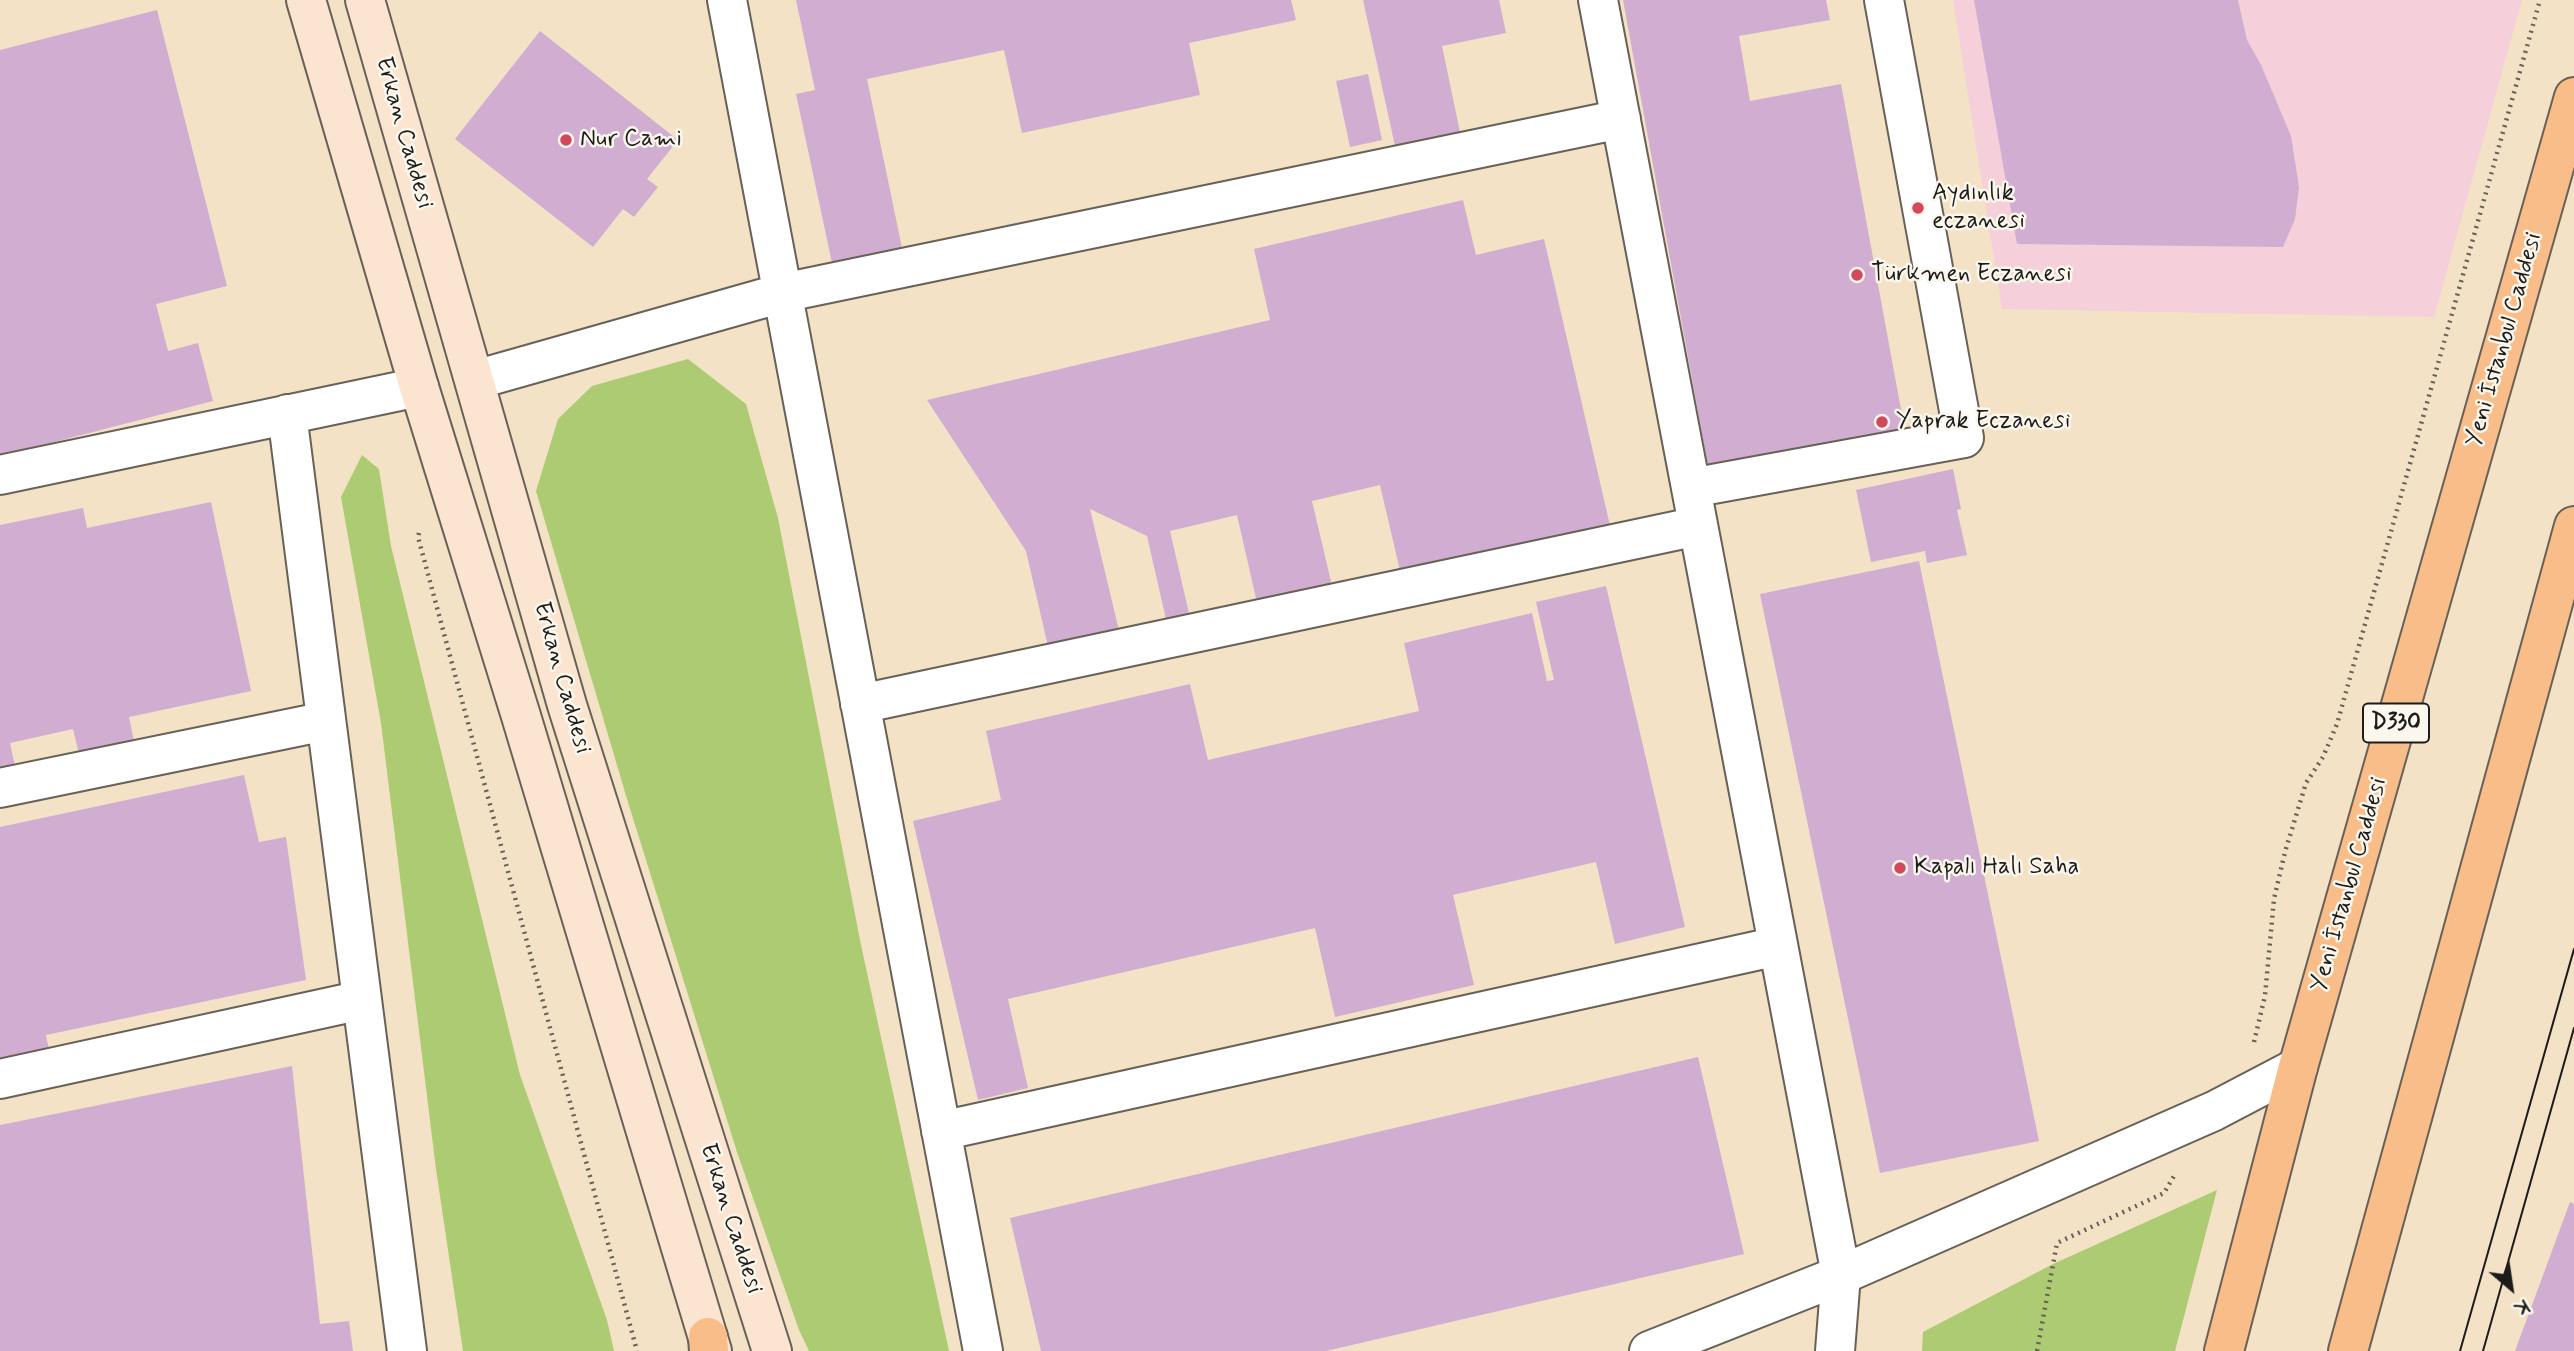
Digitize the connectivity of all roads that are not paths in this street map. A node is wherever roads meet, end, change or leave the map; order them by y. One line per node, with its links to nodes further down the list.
1 (306, 0): 10 (main road, Erkan Caddesi)
2 (365, 0): 9 (main road, Erkan Caddesi)
3 (727, 0): 8 (street)
4 (1598, 0): 7 (street)
5 (1884, 0): 13 (street)
6 (2574, 97): 21 (highway, Yeni İstanbul Caddesi / D330)
7 (1620, 118): 8 (street); 13 (street)
8 (782, 293): 9 (street); 16 (street)
9 (475, 380): 27 (main road, Erkan Caddesi)
10 (419, 387): 11 (street); 25 (main road, Erkan Caddesi)
11 (287, 414): 12 (street); 17 (street)
12 (0, 475)
13 (1691, 488): 14 (street)
14 (1698, 526): 16 (street); 19 (street)
15 (2574, 526): 32 (highway)
16 (860, 704): 23 (street)
17 (326, 721): 18 (street); 20 (street)
18 (0, 788)
19 (1778, 946): 23 (street); 24 (street)
20 (362, 1000): 22 (street); 26 (street)
21 (2298, 1067): 24 (street); 31 (highway, Yeni İstanbul Caddesi / D330)
22 (0, 1079)
23 (941, 1131): 28 (street)
24 (1841, 1275): 29 (street); 30 (street)
25 (710, 1346)
26 (407, 1351)
27 (772, 1351)
28 (983, 1351)
29 (1649, 1351)
30 (1835, 1351)
31 (2224, 1351)
32 (2348, 1351)

